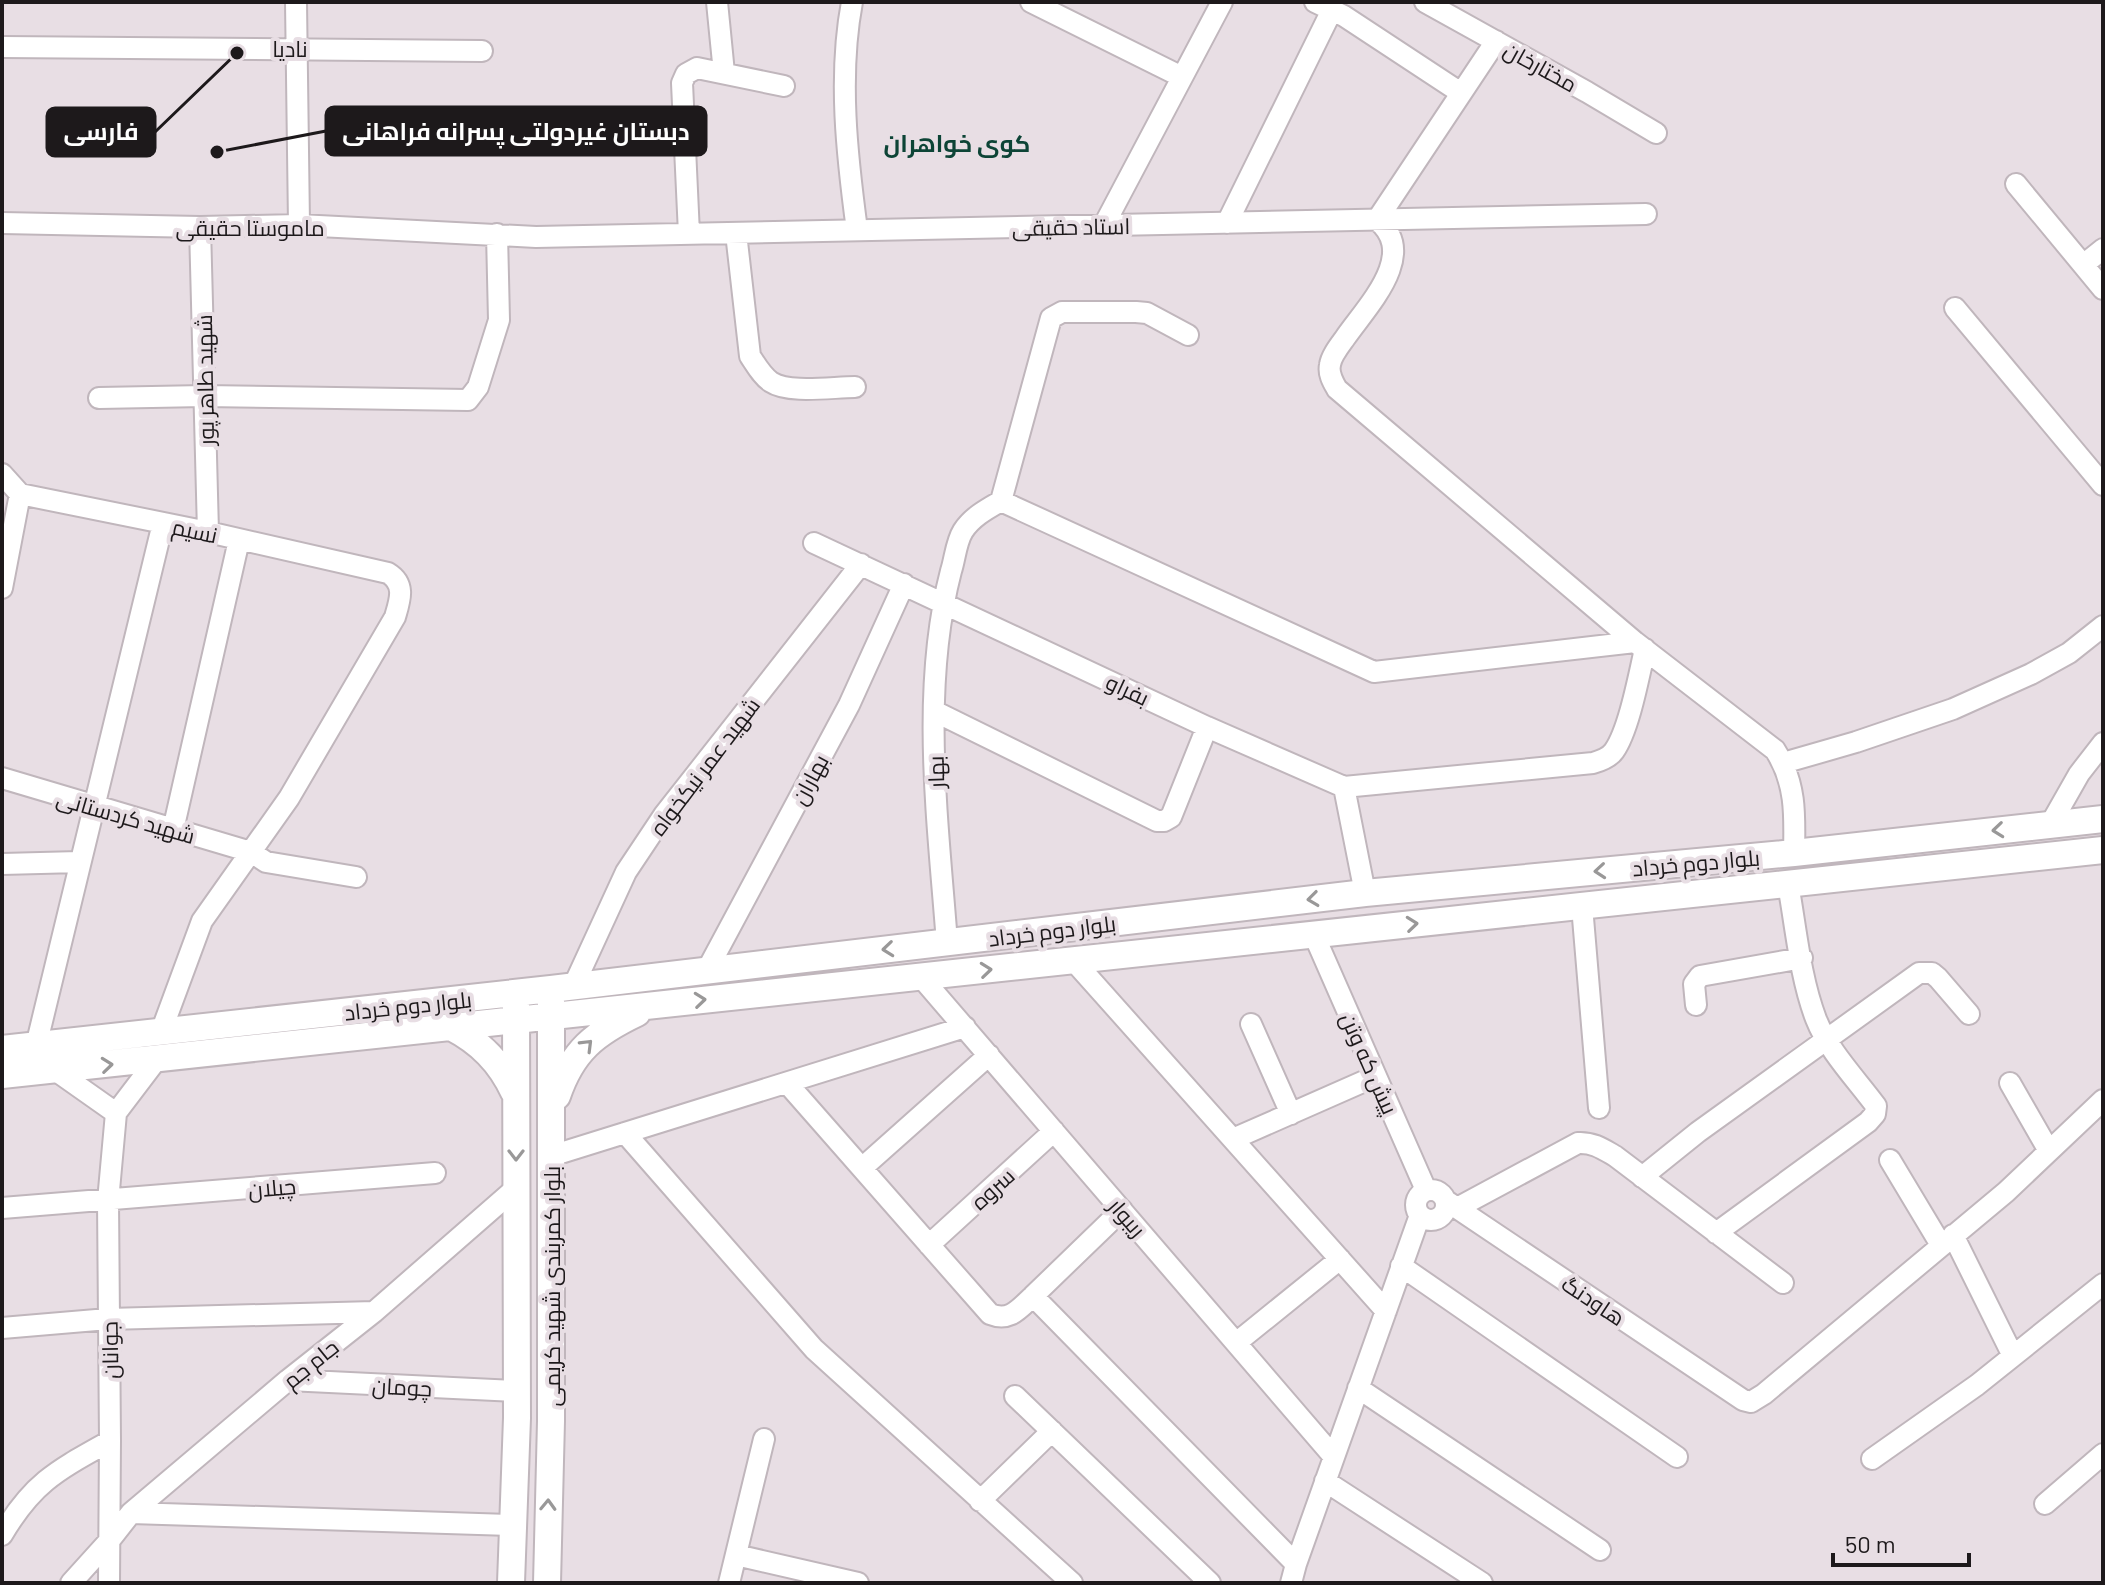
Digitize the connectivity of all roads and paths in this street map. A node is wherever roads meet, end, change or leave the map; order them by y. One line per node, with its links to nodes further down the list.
1 (296, 2): 10 (street)
2 (717, 2): 12 (street)
3 (852, 2): 25 (street)
4 (1031, 2): 13 (street)
5 (1222, 2): 13 (street)
6 (1425, 2): 8 (street, مختارخان)
7 (1323, 6): 15 (street); 21 (street)
8 (1496, 41): 15 (street); 16 (street, مختارخان)
9 (2, 47): 10 (street, نادیا)
10 (296, 48): 11 (street, نادیا); 22 (street)
11 (482, 51)
12 (724, 73): 14 (street); 28 (street)
13 (1182, 77): 23 (street)
14 (784, 86)
15 (1461, 93): 19 (street)
16 (1656, 133)
17 (2016, 184): 30 (street)
18 (1646, 214): 19 (street, استاد حقیقی)
19 (1377, 220): 21 (street, استاد حقیقی); 50 (street)
20 (2, 223): 24 (street, ماموستا حقیقی)
21 (1227, 223): 23 (street, استاد حقیقی)
22 (299, 225): 24 (street, ماموستا حقیقی); 27 (street, ماموستا حقیقی)
23 (1104, 225): 25 (street, استاد حقیقی)
24 (200, 227): 35 (street, شهید طاهر پور)
25 (857, 230): 26 (street, استاد حقیقی)
26 (736, 233): 28 (street, استاد حقیقی); 34 (street)
27 (497, 234): 28 (street, استاد حقیقی); 35 (street)
28 (689, 234)
29 (2103, 249): 30 (street)
30 (2083, 265): 31 (street)
31 (2103, 289)
32 (1955, 308): 38 (street)
33 (1188, 335): 40 (street)
34 (855, 387)
35 (204, 396): 36 (street); 42 (street, شهید طاهر پور)
36 (99, 398)
37 (2, 474): 39 (street)
38 (2103, 485)
39 (20, 494): 41 (street, نسیم); 47 (street)
40 (1001, 501): 48 (street, بهار); 50 (street)
41 (163, 523): 42 (street, نسیم); 57 (street)
42 (208, 532): 43 (street, نسیم)
43 (239, 540): 60 (street); 62 (street, نسیم)
44 (814, 543): 45 (street, بفراو)
45 (861, 564): 46 (street, بفراو); 76 (street, شهید عمر نیکخواه)
46 (904, 584): 48 (street, بفراو); 74 (street, بهاران)
47 (2, 588)
48 (943, 601): 51 (street, بهار); 52 (street, بفراو)
49 (2103, 626): 54 (street)
50 (1640, 645): 54 (street); 56 (street)
51 (934, 711): 52 (street); 71 (street, بهار)
52 (1207, 727): 56 (street, بفراو)
53 (2103, 743): 59 (street)
54 (1783, 763): 63 (street)
55 (2, 778): 57 (street, شهید کردستانی)
56 (1344, 787): 68 (street)
57 (93, 807): 60 (street, شهید کردستانی); 64 (street)
58 (2103, 819): 59 (street, بلوار دوم خرداد)
59 (2050, 825): 63 (street, بلوار دوم خرداد, one-way to 63)
60 (173, 830): 62 (street, شهید کردستانی)
61 (2103, 850): 67 (street, بلوار دوم خرداد)
62 (251, 852): 66 (street, شهید کردستانی); 87 (street)
63 (1794, 853): 68 (street, بلوار دوم خرداد, one-way to 68)
64 (79, 862): 65 (street); 90 (street)
65 (2, 864)
66 (356, 877)
67 (1788, 884): 69 (street, بلوار دوم خرداد); 72 (street)
68 (1365, 893): 71 (street, بلوار دوم خرداد, one-way to 71)
69 (1582, 906): 70 (street, بلوار دوم خرداد, one-way to 69); 101 (street)
70 (1314, 935): 73 (street, بلوار دوم خرداد); 96 (street, پیش که وتن)
71 (947, 943): 74 (street, بلوار دوم خرداد, one-way to 74)
72 (1802, 958): 78 (street); 89 (street)
73 (1073, 960): 75 (street, بلوار دوم خرداد, one-way to 73); 107 (street)
74 (707, 970): 76 (street, بلوار دوم خرداد)
75 (921, 977): 79 (street, بلوار دوم خرداد, one-way to 75); 86 (street, ریبوار)
76 (563, 987): 77 (street, بلوار دوم خرداد); 82 (street, بلوار کمربندی شهید کریمی)
77 (516, 993): 80 (street, بلوار دوم خرداد); 83 (street, بلوار کمربندی شهید کریمی)
78 (1696, 1005)
79 (651, 1006): 82 (street, بلوار دوم خرداد); 102 (street, one-way to 79)
80 (370, 1009): 87 (street, بلوار دوم خرداد); 88 (street)
81 (1969, 1014): 89 (street)
82 (551, 1016): 83 (street, بلوار دوم خرداد); 102 (street, بلوار کمربندی شهید کریمی)
83 (516, 1020): 85 (street, بلوار دوم خرداد); 99 (street, بلوار کمربندی شهید کریمی)
84 (1251, 1024): 104 (street)
85 (451, 1027): 88 (street, بلوار دوم خرداد); 99 (street)
86 (965, 1027): 92 (street, ریبوار); 97 (street)
87 (161, 1032): 90 (street, بلوار دوم خرداد)
88 (368, 1036): 93 (street, بلوار دوم خرداد)
89 (1826, 1039): 113 (street); 121 (street)
90 (36, 1046): 91 (street, بلوار دوم خرداد)
91 (2, 1049)
92 (989, 1055): 105 (street, ریبوار); 111 (street)
93 (157, 1059): 94 (street, بلوار دوم خرداد, one-way to 93); 103 (street)
94 (55, 1070): 95 (street, بلوار دوم خرداد); 103 (street)
95 (2, 1075)
96 (1376, 1076): 104 (street); 115 (street, پیش که وتن)
97 (787, 1083): 106 (street); 111 (street)
98 (2010, 1083): 108 (street)
99 (516, 1095): 114 (street, بلوار کمربندی شهید کریمی, one-way to 114)
100 (2103, 1100): 108 (street)
101 (1599, 1108)
102 (551, 1111): 109 (street, بلوار کمربندی شهید کریمی)
103 (116, 1113): 116 (street, جوانان)
104 (1291, 1114): 107 (street)
105 (1054, 1131): 119 (street, ریبوار); 123 (street, سروه)
106 (625, 1133): 109 (street); 147 (street)
107 (1233, 1139): 124 (street)
108 (2049, 1151): 122 (street)
109 (551, 1156): 160 (street, بلوار کمربندی شهید کریمی, one-way to 109)
110 (1890, 1160): 122 (street)
111 (862, 1168): 123 (street)
112 (435, 1173): 116 (street, چیلان)
113 (1642, 1177): 117 (street); 121 (street)
114 (516, 1188): 130 (street, جام جم); 137 (street, بلوار کمربندی شهید کریمی)
115 (1426, 1190): 117 (street); 120 (street)
116 (108, 1201): 118 (street, چیلان); 131 (street, جوانان)
117 (1451, 1204): 120 (street); 122 (street, هاودنگ)
118 (2, 1208)
119 (1122, 1210): 128 (street); 133 (street, ریبوار)
120 (1420, 1215): 125 (street)
121 (1716, 1233): 126 (street)
122 (1947, 1240): 134 (street)
123 (929, 1245): 128 (street)
124 (1340, 1259): 129 (street); 133 (street)
125 (1401, 1266): 129 (street); 144 (street)
126 (1783, 1283)
127 (2103, 1284): 134 (street)
128 (1033, 1296): 156 (street)
129 (1386, 1311): 136 (street)
130 (374, 1312): 131 (street); 135 (street, جام جم)
131 (108, 1319): 132 (street); 141 (street, جوانان)
132 (2, 1328)
133 (1236, 1343): 143 (street, ریبوار)
134 (2013, 1356): 145 (street)
135 (288, 1380): 137 (street, چومان); 150 (street, جام جم)
136 (1358, 1388): 143 (street); 154 (street)
137 (517, 1391): 151 (street, بلوار کمربندی شهید کریمی)
138 (1015, 1396): 139 (street)
139 (1052, 1431): 147 (street); 164 (street)
140 (764, 1439): 155 (street)
141 (110, 1441): 149 (street); 153 (street, جوانان)
142 (2103, 1454): 148 (street)
143 (1334, 1457): 146 (street)
144 (1677, 1457)
145 (1872, 1459)
146 (1325, 1481): 156 (street); 165 (street)
147 (980, 1501): 163 (street)
148 (2045, 1504)
149 (11, 1507): 152 (street)
150 (131, 1513): 151 (street); 153 (street, جام جم)
151 (512, 1525): 159 (street, بلوار کمربندی شهید کریمی)
152 (2, 1535)
153 (109, 1541): 157 (street, جام جم); 158 (street, جوانان)
154 (1600, 1550)
155 (736, 1555): 161 (street); 162 (street)
156 (1294, 1574)
157 (71, 1583)
158 (109, 1583)
159 (511, 1583)
160 (547, 1583)
161 (729, 1583)
162 (858, 1583)
163 (1072, 1583)
164 (1210, 1583)
165 (1482, 1583)

